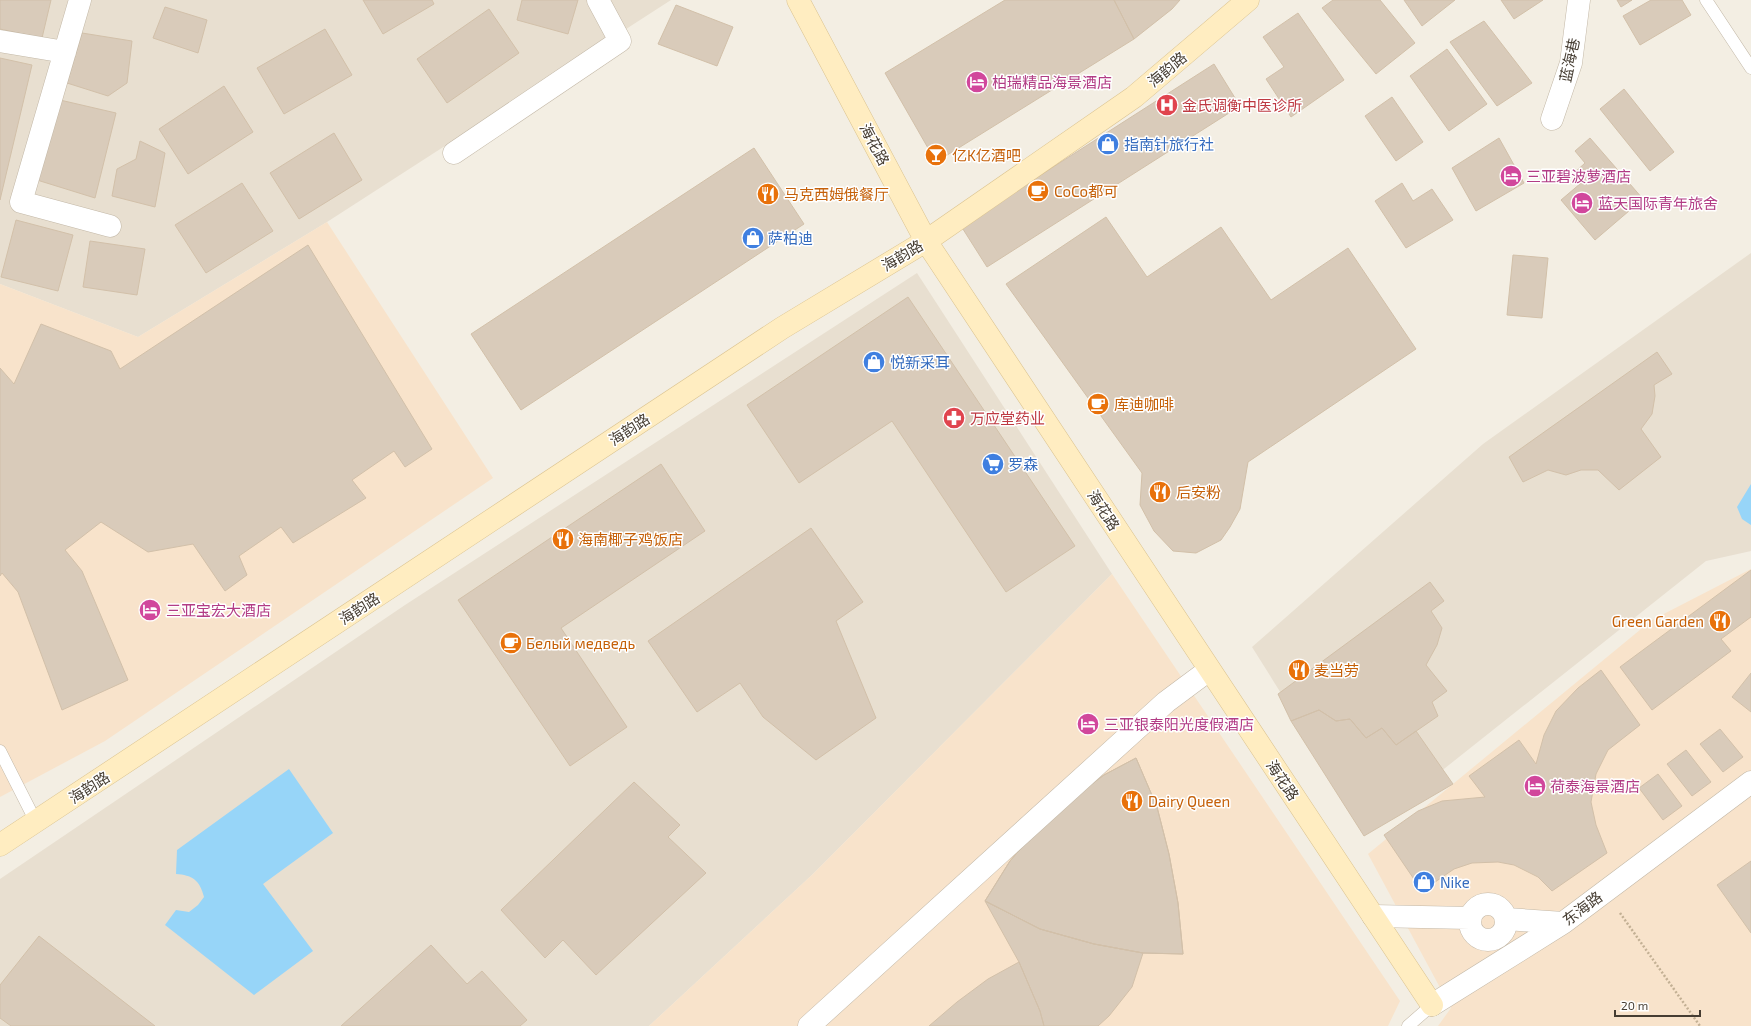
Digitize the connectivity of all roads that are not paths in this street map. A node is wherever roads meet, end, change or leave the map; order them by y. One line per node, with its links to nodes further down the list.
1 (80, 0): 8 (street)
2 (598, 0): 11 (street)
3 (798, 0): 13 (street, 海花路)
4 (1248, 0): 13 (street, 海韵路)
5 (1579, 0): 10 (street, 蓝海巷)
6 (1706, 0): 9 (lane)
7 (0, 41): 8 (street)
8 (65, 52): 12 (street)
9 (1751, 68)
10 (1552, 118)
11 (454, 153)
12 (110, 226)
13 (926, 241): 14 (street, 海花路); 17 (street, 海韵路)
14 (1209, 670): 19 (street, 海花路); 22 (street)
15 (0, 752): 17 (lane)
16 (1751, 782): 20 (street, 东海路)
17 (36, 822): 18 (street, 海韵路)
18 (0, 845)
19 (1373, 916): 20 (street); 21 (street, 海花路)
20 (1563, 923): 21 (street, 东海路)
21 (1432, 1005): 23 (lane, 东海路)
22 (809, 1026)
23 (1408, 1026)

